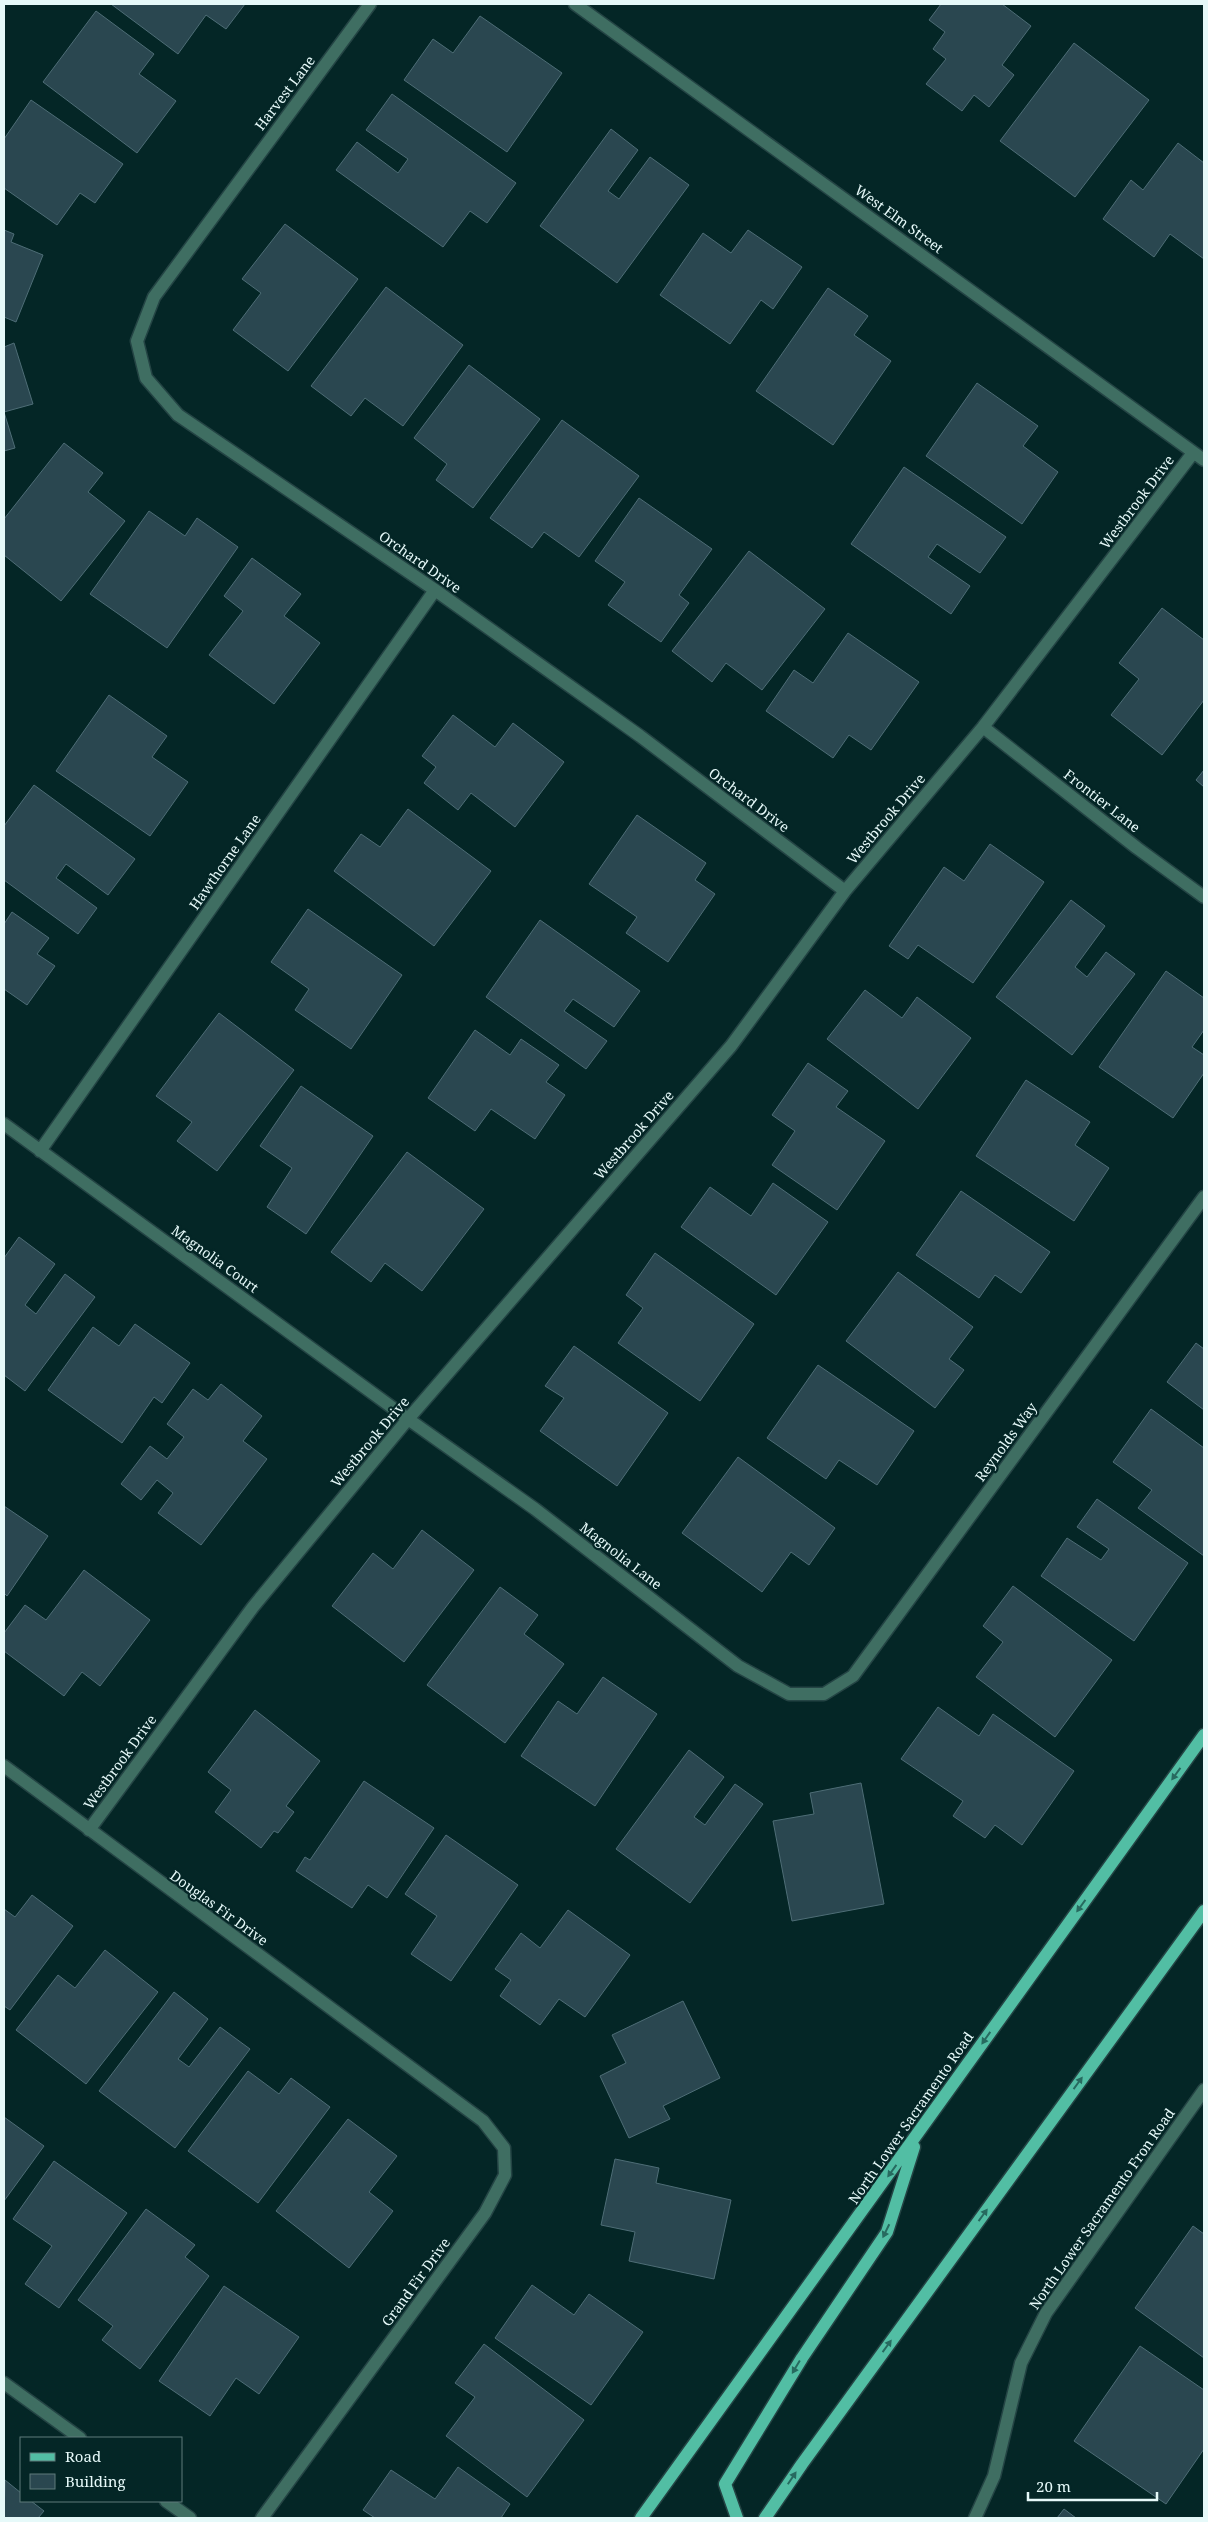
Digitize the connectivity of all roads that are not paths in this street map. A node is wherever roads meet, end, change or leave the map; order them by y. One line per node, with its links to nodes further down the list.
1 (370, 4): 3 (street, Harvest Lane)
2 (575, 4): 4 (street, West Elm Street)
3 (224, 200): 6 (street, Orchard Drive)
4 (1193, 452): 5 (street, West Elm Street); 7 (street, Westbrook Drive)
5 (1204, 460)
6 (435, 590): 8 (street, Orchard Drive); 11 (street, Hawthorne Lane)
7 (983, 727): 8 (street, Westbrook Drive); 9 (street, Frontier Lane)
8 (845, 891): 13 (street, Westbrook Drive)
9 (1204, 897)
10 (4, 1124): 11 (street, Magnolia Court)
11 (40, 1151): 13 (street, Magnolia Court)
12 (1204, 1197): 14 (street, Reynolds Way)
13 (408, 1419): 14 (street, Magnolia Lane); 17 (street, Westbrook Drive)
14 (824, 1694)
15 (1204, 1735): 21 (main road, North Lower Sacramento Road, one-way to 21)
16 (4, 1766): 17 (street, Douglas Fir Drive)
17 (89, 1830): 19 (street, Douglas Fir Drive)
18 (1204, 1911): 29 (main road, one-way to 18)
19 (418, 2073): 26 (street, Grand Fir Drive)
20 (1204, 2090): 30 (street, North Lower Sacramento Fron Road)
21 (917, 2136): 27 (main road, North Lower Sacramento Road, one-way to 27); 28 (main road, one-way to 28)
22 (4, 2383): 23 (street)
23 (79, 2437)
24 (167, 2502): 25 (street)
25 (190, 2518)
26 (262, 2518)
27 (641, 2518)
28 (737, 2518)
29 (765, 2518)
30 (975, 2518)

